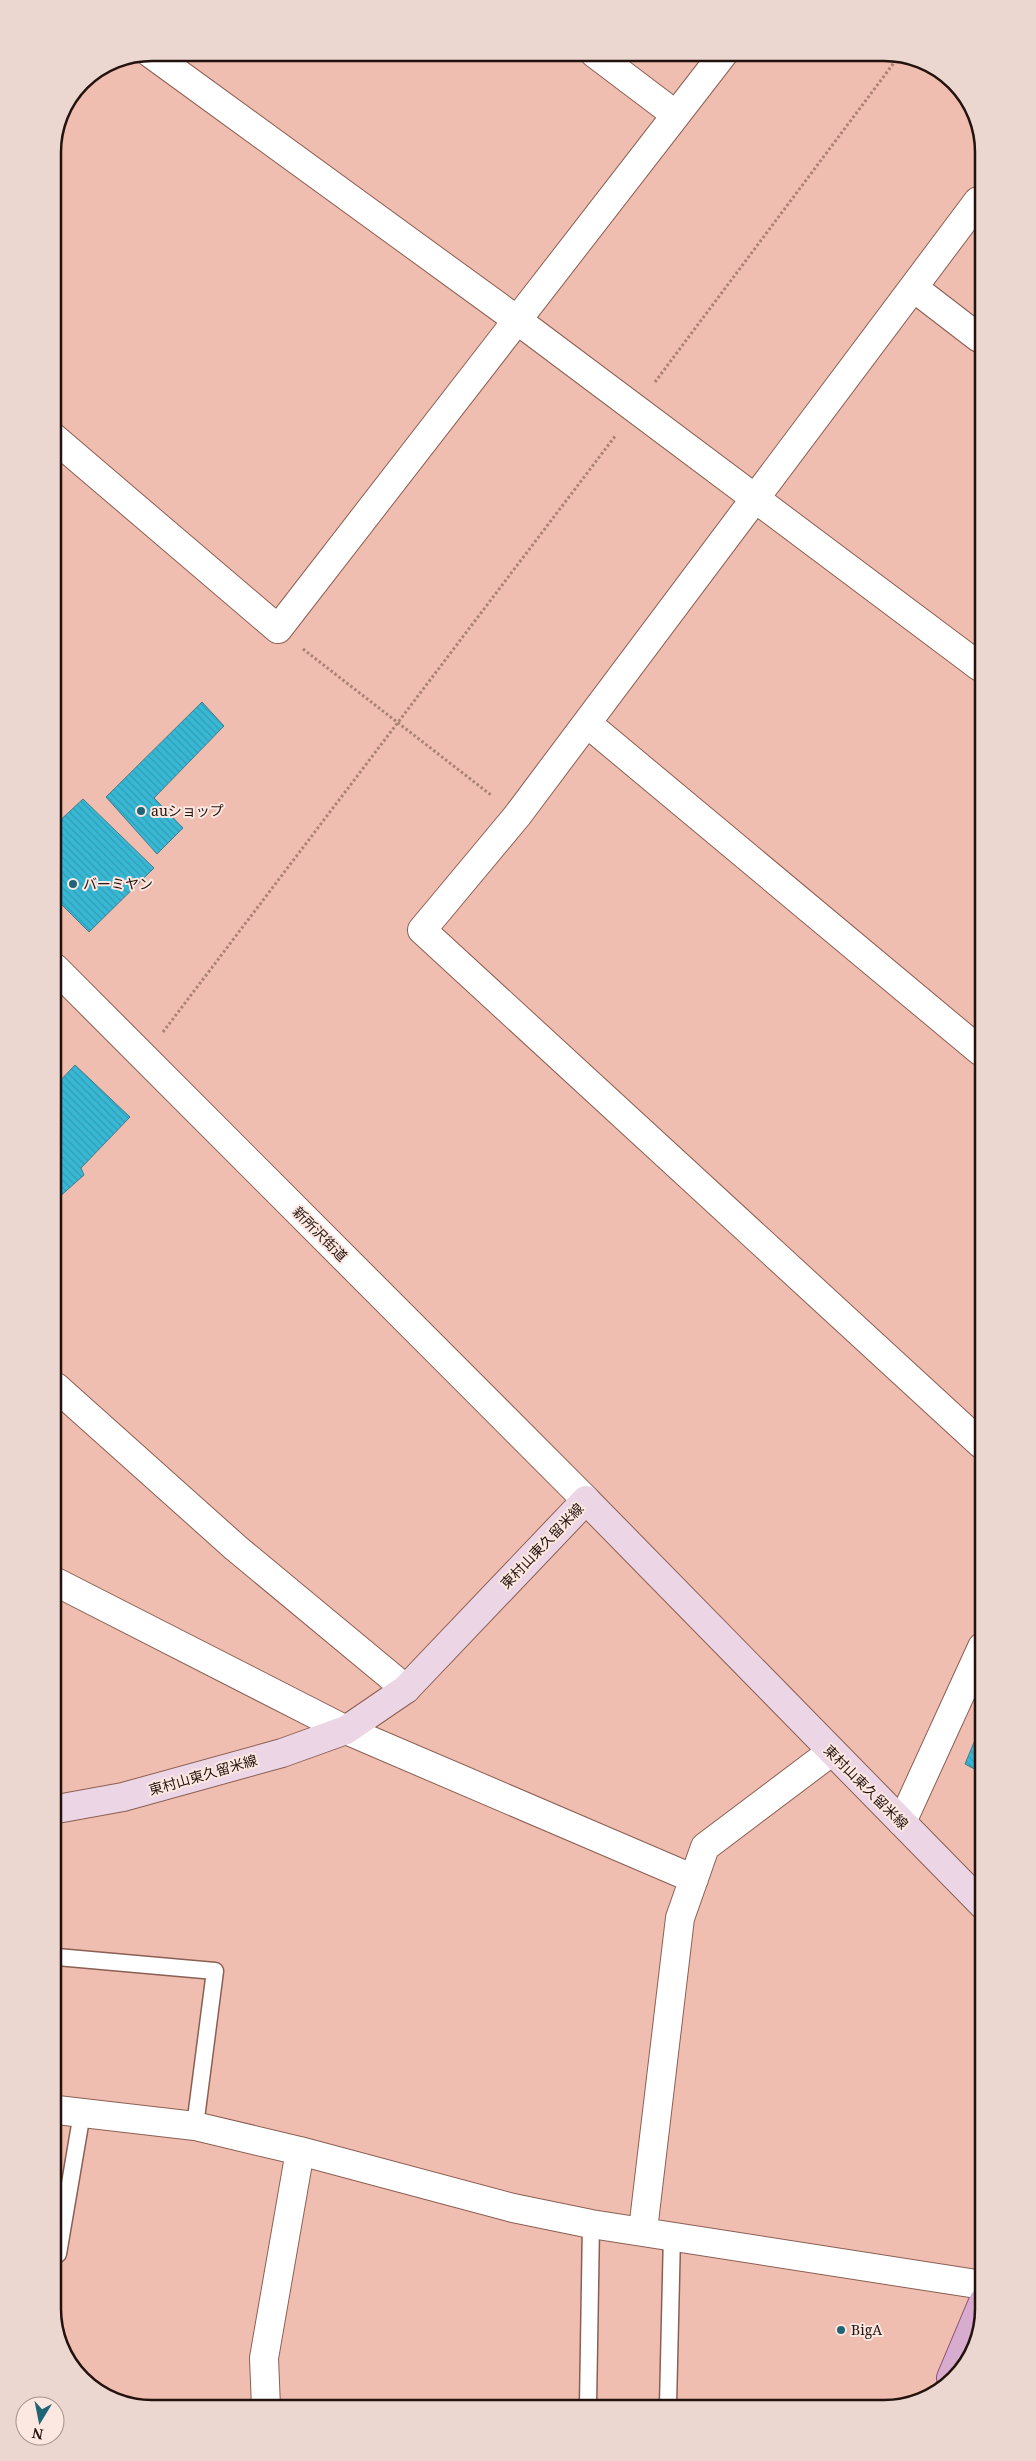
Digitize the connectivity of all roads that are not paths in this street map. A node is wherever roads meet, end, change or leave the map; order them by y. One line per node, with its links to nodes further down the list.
1 (161, 61): 7 (street)
2 (605, 61): 4 (street)
3 (718, 61): 4 (street)
4 (676, 115): 7 (street)
5 (975, 205): 6 (street)
6 (914, 288): 8 (street); 10 (street)
7 (516, 320): 9 (street); 10 (street)
8 (975, 335)
9 (61, 444)
10 (755, 499): 11 (street); 12 (street)
11 (975, 663)
12 (588, 724): 14 (street); 16 (street)
13 (61, 974): 17 (street, 新所沢街道)
14 (975, 1047)
15 (61, 1391): 20 (street)
16 (975, 1438)
17 (586, 1500): 20 (main road, 東村山東久留米線); 22 (main road, 東村山東久留米線)
18 (61, 1585): 21 (street)
19 (975, 1662): 24 (street)
20 (406, 1689): 21 (main road, 東村山東久留米線)
21 (346, 1730): 23 (main road, 東村山東久留米線); 25 (street)
22 (831, 1752): 24 (main road, 東村山東久留米線); 25 (street)
23 (61, 1808)
24 (902, 1822): 26 (main road, 東村山東久留米線)
25 (694, 1879): 33 (street)
26 (975, 1898)
27 (61, 1957): 29 (lane)
28 (70, 2112): 29 (street); 31 (lane)
29 (196, 2126): 30 (street)
30 (300, 2151): 32 (street); 38 (street)
31 (61, 2218)
32 (591, 2224): 33 (street); 39 (lane)
33 (643, 2230): 34 (street)
34 (672, 2235): 35 (street); 40 (lane)
35 (975, 2284)
36 (973, 2328): 37 (main road)
37 (960, 2357)
38 (266, 2400)
39 (588, 2400)
40 (668, 2400)

